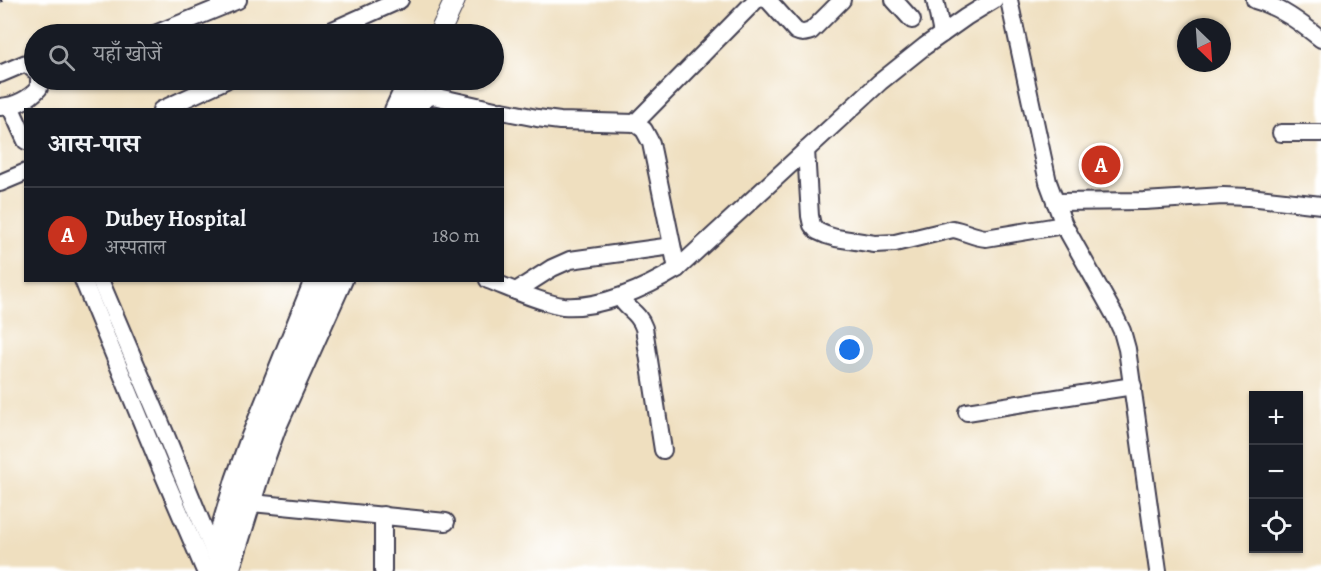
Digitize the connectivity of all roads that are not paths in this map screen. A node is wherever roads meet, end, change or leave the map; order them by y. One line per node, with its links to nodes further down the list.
1 (238, 0): 14 (street)
2 (400, 0): 15 (street)
3 (444, 0): 16 (street)
4 (455, 0): 17 (main road)
5 (756, 0): 33 (street)
6 (768, 0): 7 (street)
7 (842, 0)
8 (894, 0): 13 (street)
9 (935, 0): 18 (street)
10 (994, 0): 18 (street)
11 (1009, 0): 40 (street)
12 (1262, 1): 19 (street)
13 (912, 20)
14 (179, 24)
15 (346, 24)
16 (433, 24)
17 (444, 24)
18 (942, 34): 37 (street)
19 (1321, 39)
20 (24, 64): 21 (street)
21 (0, 74)
22 (37, 90): 26 (street)
23 (204, 90): 27 (street)
24 (402, 90): 28 (street)
25 (414, 90): 29 (main road)
26 (14, 106): 36 (street)
27 (165, 108)
28 (394, 108)
29 (406, 108)
30 (419, 108): 31 (street)
31 (486, 108)
32 (504, 111): 33 (street)
33 (634, 123): 43 (street)
34 (1281, 133): 35 (street)
35 (1321, 133)
36 (24, 135)
37 (806, 150): 42 (street); 44 (street)
38 (24, 173): 39 (street)
39 (0, 183)
40 (1055, 202): 41 (street); 42 (street)
41 (1321, 205)
42 (1064, 225): 53 (street)
43 (672, 246): 44 (street); 51 (street)
44 (677, 269): 52 (street)
45 (84, 282): 59 (street)
46 (101, 282): 59 (street)
47 (312, 282): 59 (street)
48 (326, 282): 59 (main road)
49 (343, 282): 56 (street)
50 (493, 282): 51 (street)
51 (516, 291): 52 (street)
52 (620, 297): 55 (street)
53 (1132, 386): 54 (street); 61 (street)
54 (967, 412)
55 (663, 450)
56 (252, 503): 57 (street); 59 (street)
57 (383, 515): 58 (street); 60 (street)
58 (446, 522)
59 (217, 566)
60 (383, 571)
61 (1158, 571)

